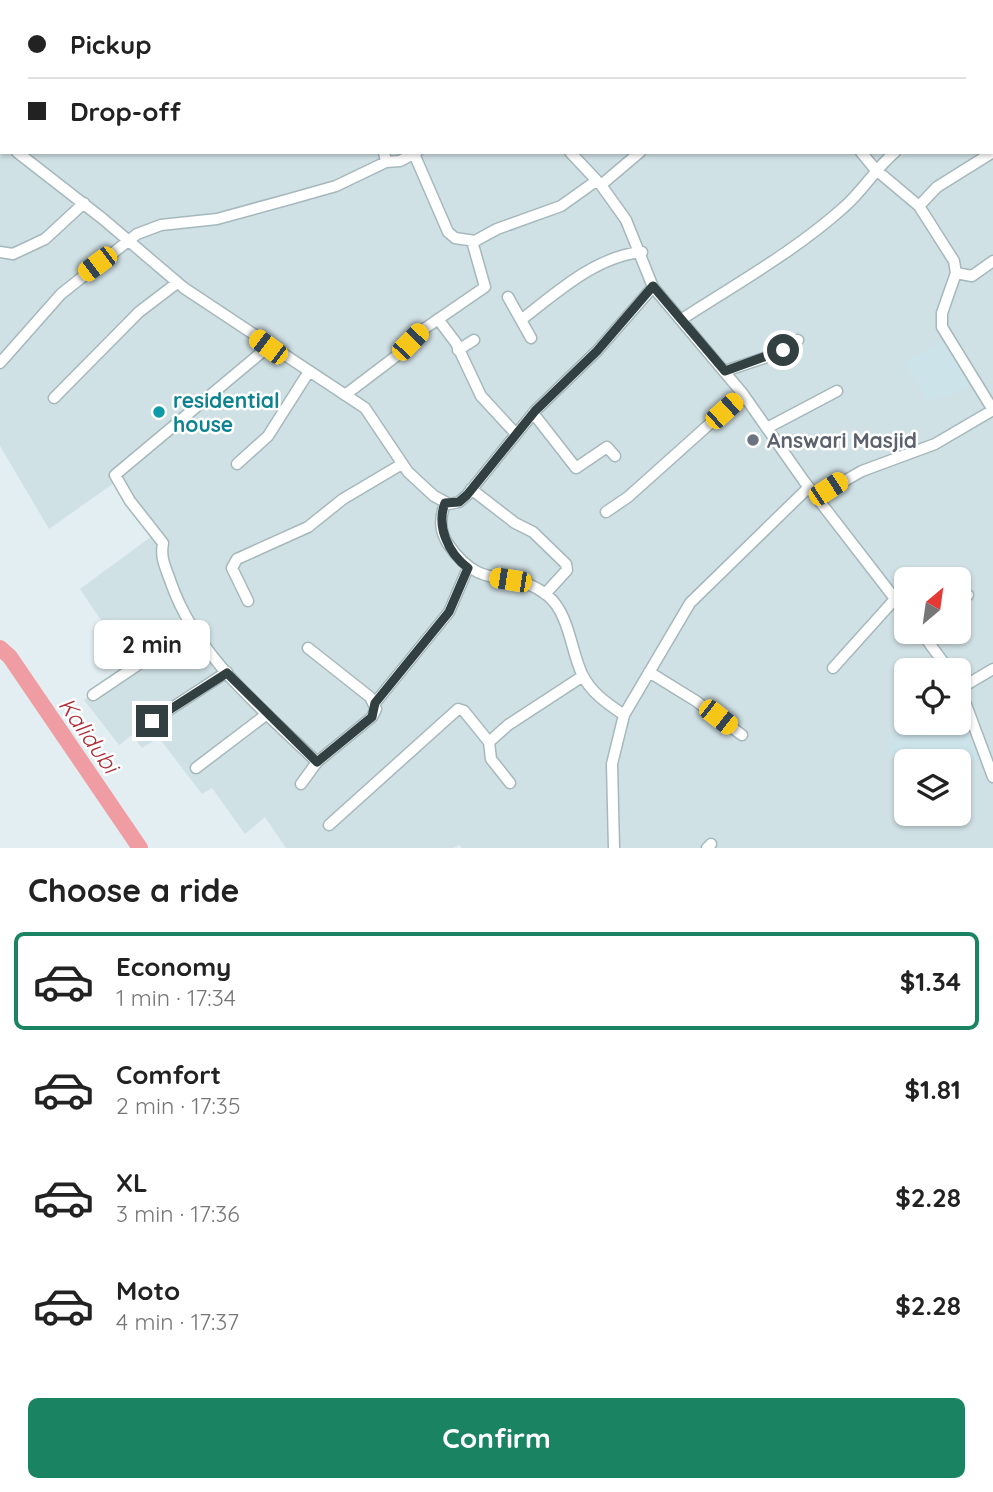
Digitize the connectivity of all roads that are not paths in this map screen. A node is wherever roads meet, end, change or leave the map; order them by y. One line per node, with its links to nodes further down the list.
1 (20, 154): 11 (street)
2 (416, 154): 8 (street); 14 (street)
3 (572, 154): 10 (street)
4 (637, 154): 10 (street)
5 (863, 154): 9 (street)
6 (893, 154): 9 (street)
7 (990, 154): 12 (street)
8 (385, 157): 13 (street)
9 (875, 169): 12 (street); 23 (street)
10 (598, 183): 14 (street); 16 (street)
11 (84, 204): 13 (street); 15 (street)
12 (919, 206): 18 (street)
13 (127, 241): 19 (street); 30 (street)
14 (472, 241): 22 (street)
15 (0, 252)
16 (642, 252): 20 (street); 24 (street)
17 (993, 261): 18 (street)
18 (956, 273): 45 (street)
19 (177, 283): 28 (street); 36 (street)
20 (653, 286): 23 (street); 37 (street)
21 (508, 297): 24 (street)
22 (438, 319): 29 (street); 35 (street)
23 (682, 319): 31 (street)
24 (521, 320): 25 (street)
25 (531, 338)
26 (474, 340): 29 (street)
27 (798, 340): 31 (street)
28 (268, 347): 32 (street); 53 (street)
29 (458, 350): 39 (street)
30 (0, 363)
31 (725, 371): 34 (street)
32 (308, 373): 35 (street); 41 (street)
33 (837, 391): 38 (street)
34 (743, 394): 38 (street); 47 (street)
35 (345, 395): 42 (street)
36 (54, 397)
37 (533, 413): 39 (street); 40 (street)
38 (766, 428): 43 (street)
39 (516, 434): 44 (street)
40 (615, 456)
41 (237, 464)
42 (402, 464): 46 (street); 52 (street)
43 (809, 487): 45 (street); 57 (street)
44 (471, 489): 46 (street); 49 (street)
45 (816, 497): 50 (street)
46 (445, 503): 48 (street)
47 (606, 512)
48 (468, 568): 49 (street); 62 (street)
49 (545, 594): 59 (street)
50 (894, 597)
51 (894, 599): 55 (street)
52 (248, 601)
53 (191, 629): 58 (street); 61 (street)
54 (308, 648): 62 (street)
55 (833, 668)
56 (993, 668): 60 (street)
57 (649, 672): 64 (street); 67 (street)
58 (227, 673): 63 (street); 66 (street)
59 (583, 676): 64 (street); 68 (street)
60 (971, 681)
61 (93, 695)
62 (375, 703): 69 (street)
63 (267, 714): 69 (street); 70 (street)
64 (624, 715): 75 (street)
65 (971, 717): 71 (street)
66 (152, 721)
67 (742, 735)
68 (489, 742): 72 (street); 74 (street)
69 (317, 762): 73 (street)
70 (196, 768)
71 (993, 777)
72 (510, 783)
73 (301, 784)
74 (329, 825)
75 (614, 848)

